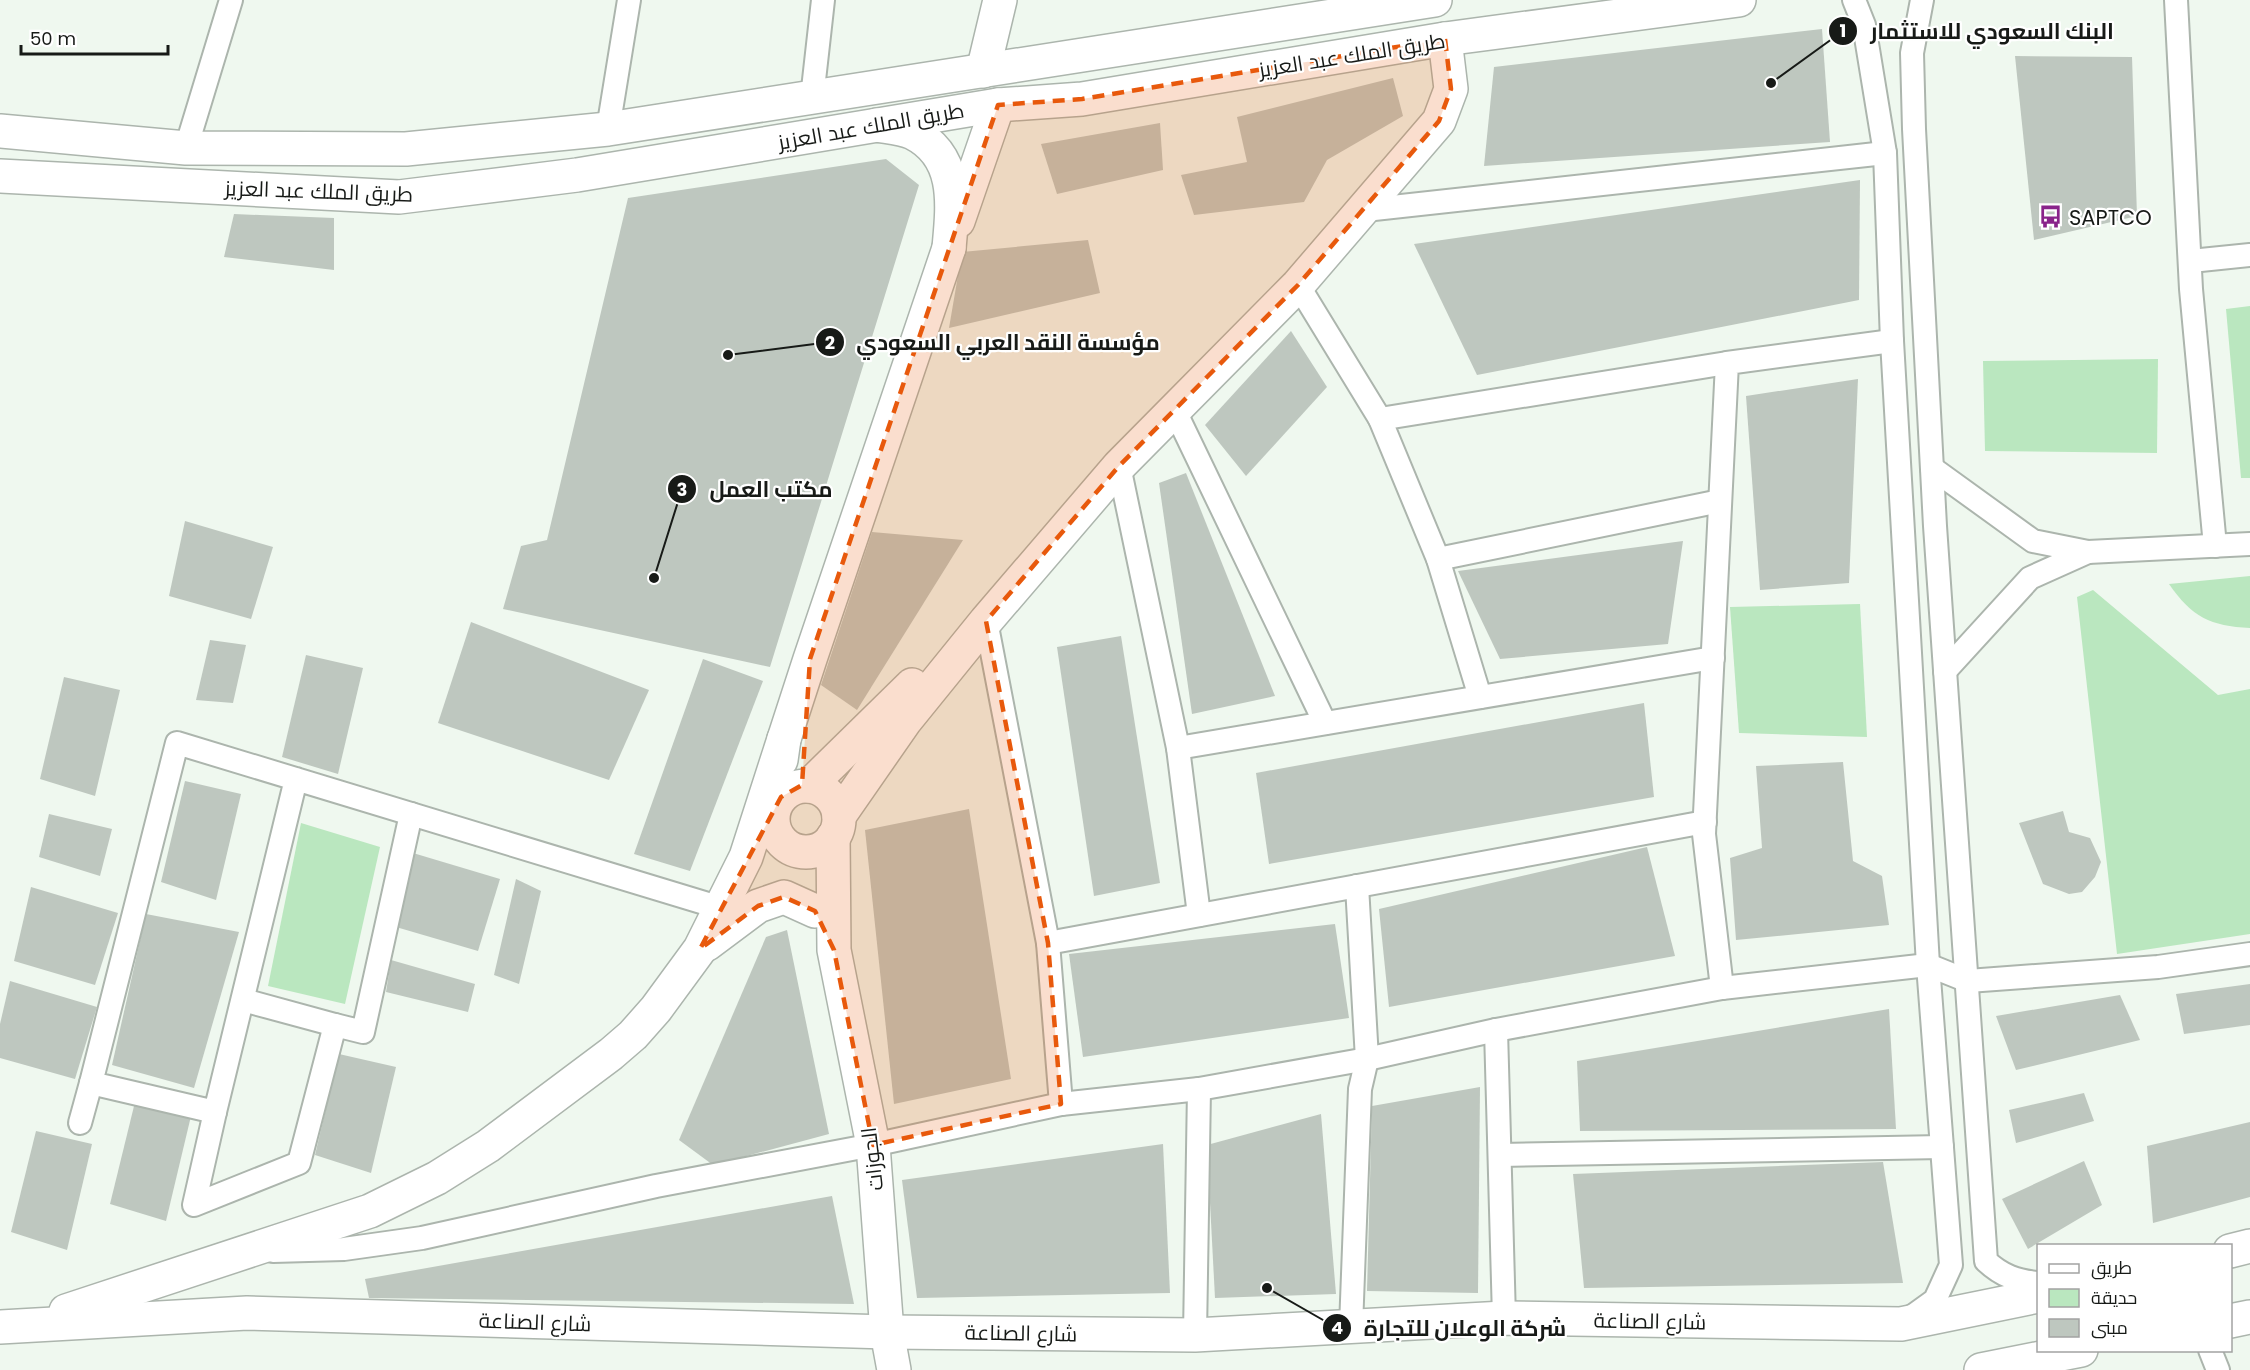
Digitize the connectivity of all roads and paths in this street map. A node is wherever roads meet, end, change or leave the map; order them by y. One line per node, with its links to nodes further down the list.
1 (231, 0): 18 (street)
2 (629, 0): 16 (street)
3 (823, 0): 13 (street)
4 (1000, 0): 12 (main road)
5 (1435, 0): 10 (main road, طريق الملك عبد العزيز)
6 (1739, 0): 11 (main road, طريق الملك عبد العزيز)
7 (1854, 0): 19 (street)
8 (1922, 0): 31 (street)
9 (2176, 0): 24 (street)
10 (1377, 4): 12 (main road, طريق الملك عبد العزيز)
11 (1445, 39): 14 (main road, طريق الملك عبد العزيز); 21 (main road)
12 (983, 71): 13 (main road, طريق الملك عبد العزيز)
13 (812, 98): 16 (main road, طريق الملك عبد العزيز)
14 (998, 105): 15 (main road, طريق الملك عبد العزيز); 22 (main road)
15 (877, 125): 20 (main road, طريق الملك عبد العزيز); 22 (main road)
16 (608, 129): 18 (main road, طريق الملك عبد العزيز)
17 (0, 131): 18 (main road, طريق الملك عبد العزيز)
18 (186, 148)
19 (1885, 153): 21 (street); 26 (street)
20 (0, 176)
21 (1365, 210): 25 (main road)
22 (949, 248): 39 (main road)
23 (2250, 255): 24 (street)
24 (2191, 261): 34 (street)
25 (1298, 285): 28 (main road); 29 (street)
26 (1892, 341): 27 (street); 61 (street)
27 (1727, 363): 29 (street); 32 (street)
28 (1174, 409): 30 (main road); 42 (street)
29 (1380, 419): 36 (street)
30 (1119, 466): 37 (main road); 44 (street)
31 (1932, 468): 35 (street); 40 (street)
32 (1720, 501): 36 (street); 38 (street)
33 (2250, 544): 34 (street)
34 (2215, 546): 35 (street)
35 (2088, 552): 40 (street)
36 (1438, 559): 41 (street)
37 (986, 621): 46 (main road); 50 (main road); 57 (street)
38 (1713, 658): 41 (street); 49 (street)
39 (810, 659): 43 (main road); 46 (main road)
40 (1945, 671): 62 (street)
41 (1480, 697): 42 (street)
42 (1325, 723): 44 (street)
43 (783, 739): 47 (main road); 52 (main road)
44 (1178, 748): 56 (street)
45 (296, 779): 48 (street); 64 (street); 68 (street)
46 (806, 786): 47 (main road); 50 (main road)
47 (774, 811): 51 (main road); 52 (main road)
48 (411, 814): 54 (street); 65 (street)
49 (1705, 822): 53 (street); 63 (street)
50 (836, 826): 51 (main road); 59 (main road)
51 (794, 850): 55 (main road)
52 (746, 857): 54 (main road)
53 (1357, 886): 56 (street); 67 (street)
54 (721, 908): 58 (main road)
55 (816, 911): 58 (main road); 59 (main road)
56 (1200, 915): 57 (street)
57 (1048, 943): 70 (street)
58 (700, 949): 78 (main road)
59 (834, 950): 73 (main road, الجوزات)
60 (2250, 954): 62 (street)
61 (1928, 965): 62 (street); 63 (street); 74 (street)
62 (1968, 981): 79 (street)
63 (1722, 988): 66 (street)
64 (243, 1000): 65 (street); 71 (street)
65 (335, 1025): 71 (street)
66 (1496, 1029): 67 (street); 75 (street)
67 (1367, 1059): 69 (street); 84 (street)
68 (91, 1083): 71 (street); 72 (street)
69 (1198, 1089): 70 (street); 86 (street)
70 (1061, 1104): 73 (street)
71 (216, 1112)
72 (80, 1123)
73 (873, 1145): 78 (street); 85 (main road, الجوزات)
74 (1942, 1147): 75 (street); 82 (street)
75 (1500, 1155): 81 (street)
76 (2250, 1246): 77 (main road)
77 (2232, 1250)
78 (248, 1252): 83 (main road)
79 (2037, 1283)
80 (2037, 1296): 82 (main road, شارع الصناعة)
81 (1504, 1318): 82 (main road, شارع الصناعة); 84 (main road, شارع الصناعة)
82 (1901, 1324)
83 (13, 1326): 85 (main road, شارع الصناعة)
84 (1351, 1327): 86 (main road, شارع الصناعة)
85 (886, 1332): 86 (main road, شارع الصناعة); 89 (main road, الجوزات)
86 (1195, 1335)
87 (2071, 1352): 90 (main road)
88 (2211, 1352): 91 (street)
89 (894, 1370)
90 (1981, 1370)
91 (2218, 1370)

